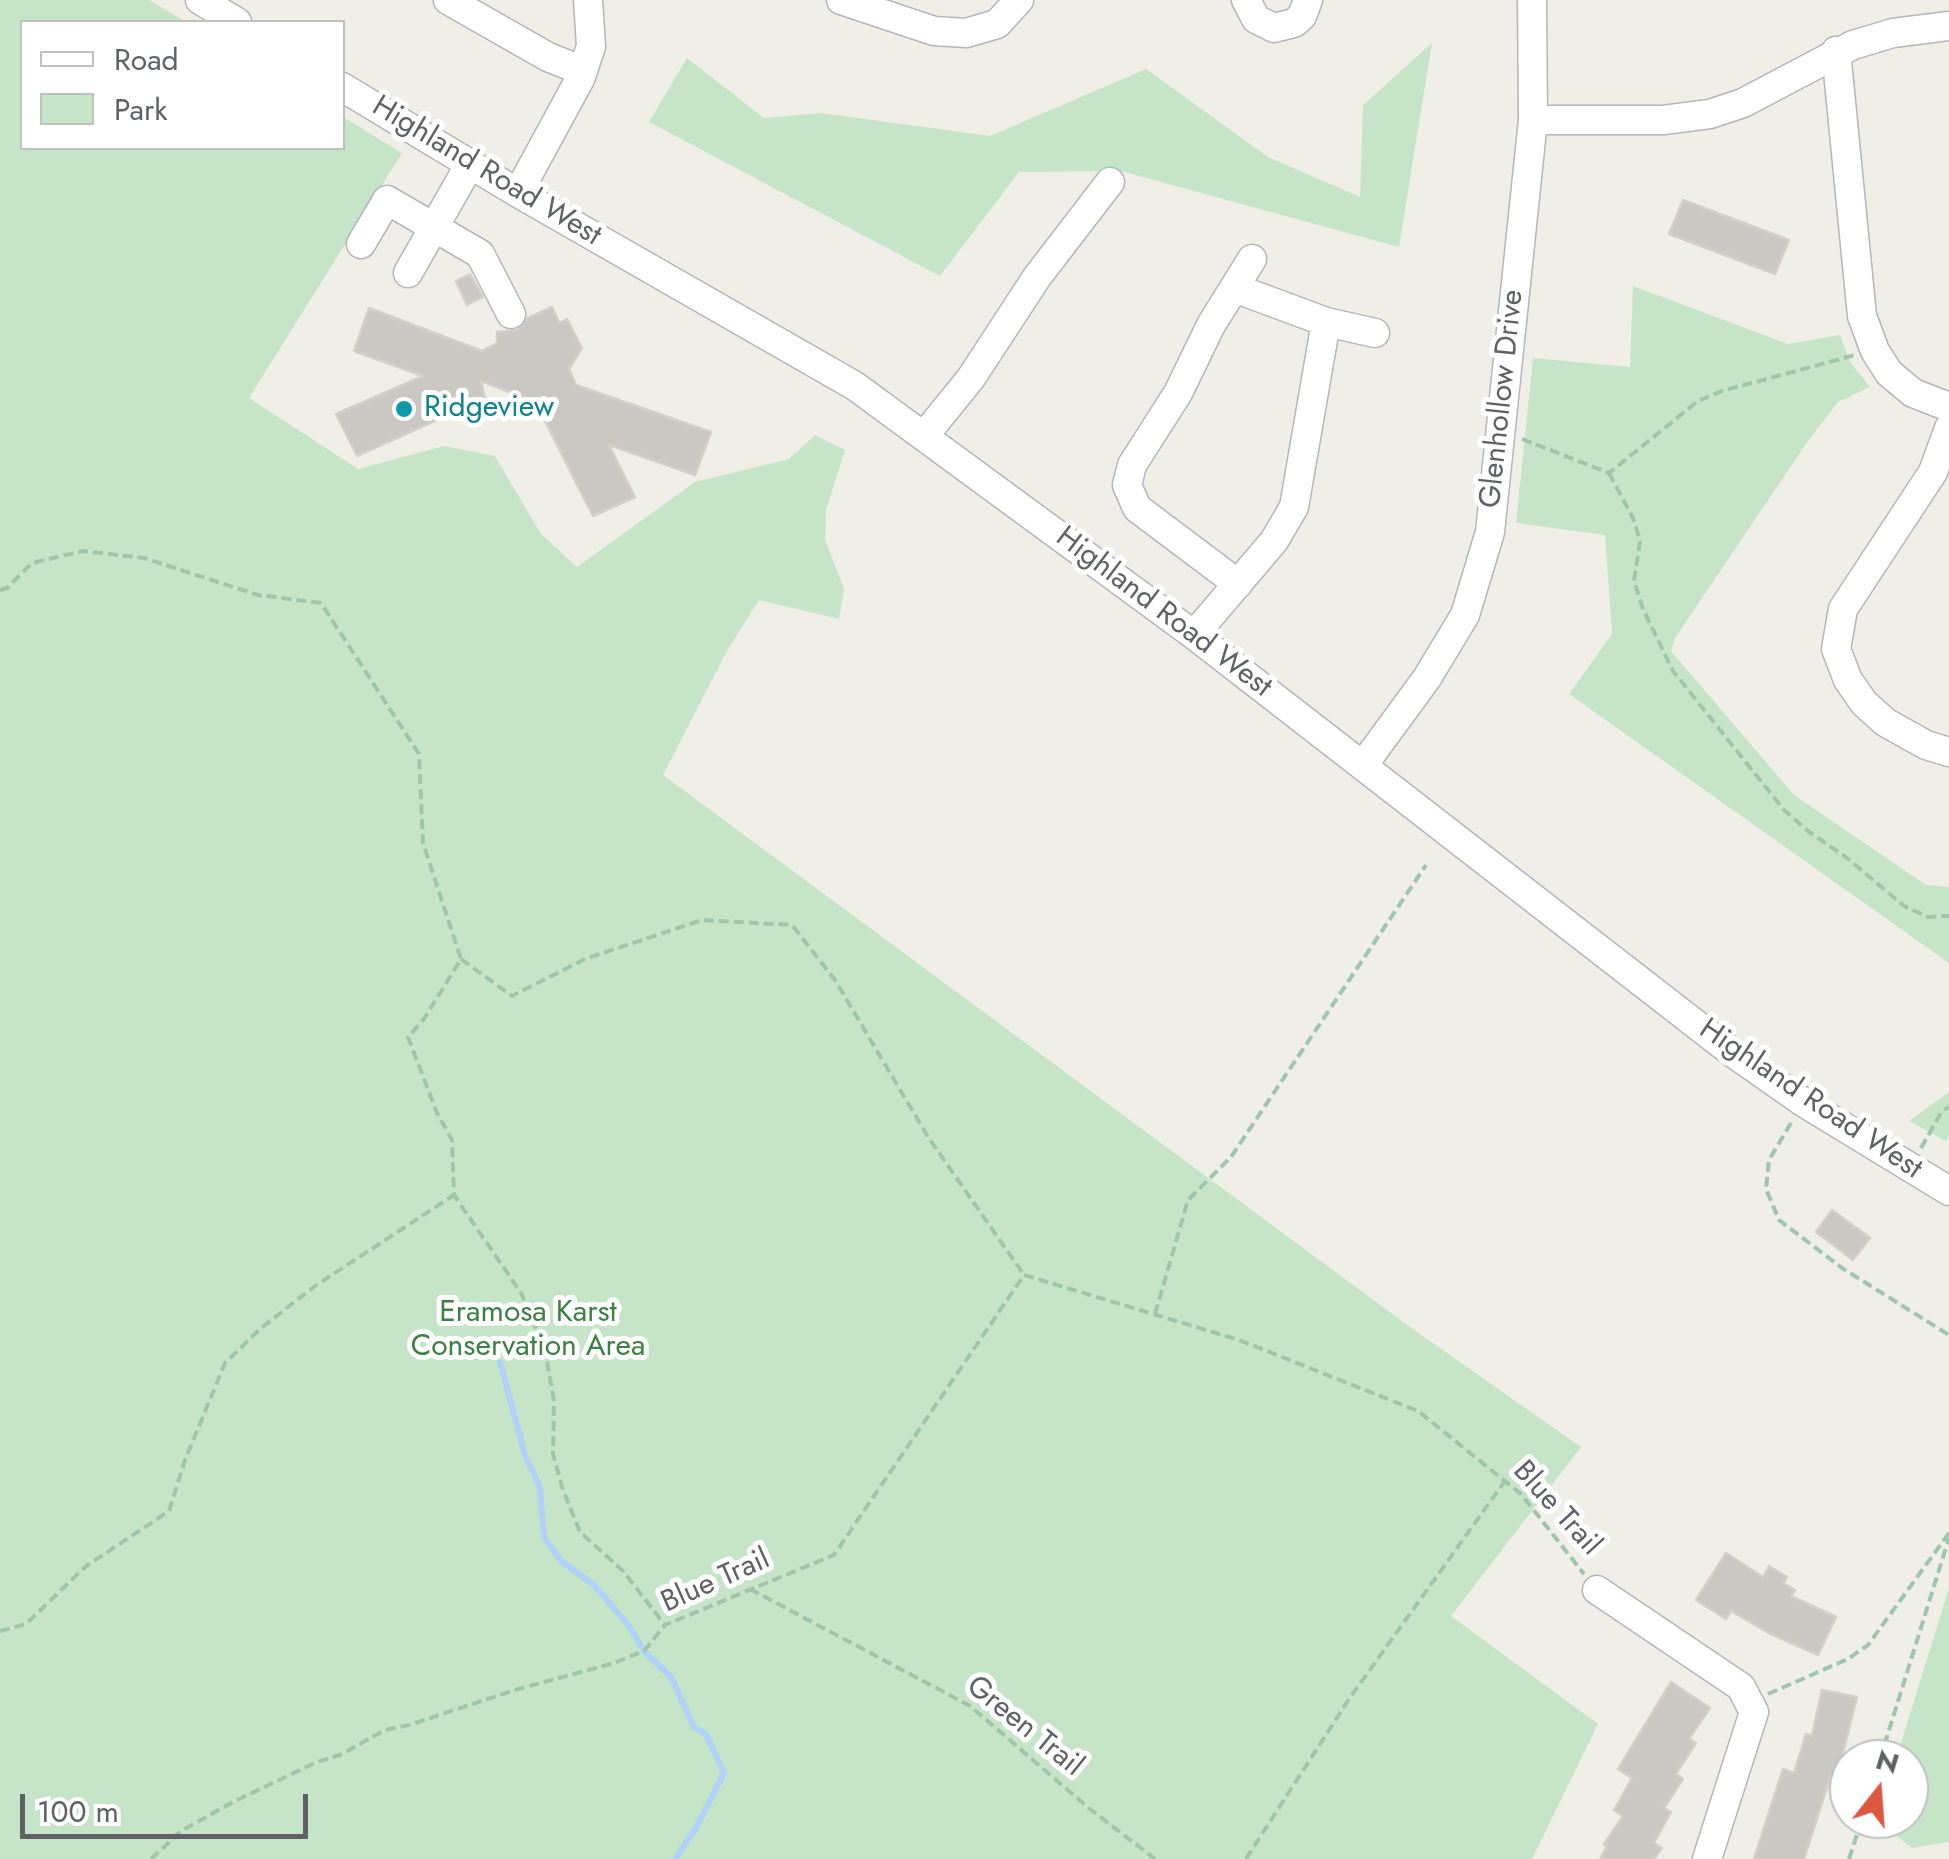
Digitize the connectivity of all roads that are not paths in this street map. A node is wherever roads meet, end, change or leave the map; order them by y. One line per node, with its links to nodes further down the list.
1 (200, 0): 9 (street)
2 (448, 0): 12 (street)
3 (588, 0): 12 (street)
4 (841, 0): 5 (street)
5 (1019, 0)
6 (1246, 0): 7 (street)
7 (1308, 0)
8 (1532, 0): 14 (street, Glenhollow Drive)
9 (234, 20)
10 (1949, 26): 11 (street)
11 (1836, 51): 14 (street); 26 (street)
12 (582, 71): 17 (street)
13 (345, 88): 15 (street, Highland Road West)
14 (1533, 120): 32 (street, Glenhollow Drive)
15 (470, 164): 17 (street, Highland Road West); 18 (street)
16 (1110, 182): 28 (street)
17 (518, 193): 28 (street, Highland Road West)
18 (434, 227): 19 (street); 21 (street); 23 (street)
19 (361, 244)
20 (1252, 259): 22 (street)
21 (408, 273)
22 (1236, 289): 24 (street); 29 (street)
23 (511, 314)
24 (1326, 322): 25 (street); 29 (street)
25 (1375, 333)
26 (1949, 407)
27 (1949, 428): 31 (street)
28 (924, 436): 30 (street, Highland Road West)
29 (1238, 584): 30 (street)
30 (1194, 635): 32 (street, Highland Road West)
31 (1949, 752)
32 (1364, 764): 33 (street, Highland Road West)
33 (1949, 1191)
34 (1597, 1590): 35 (street)
35 (1707, 1859)

